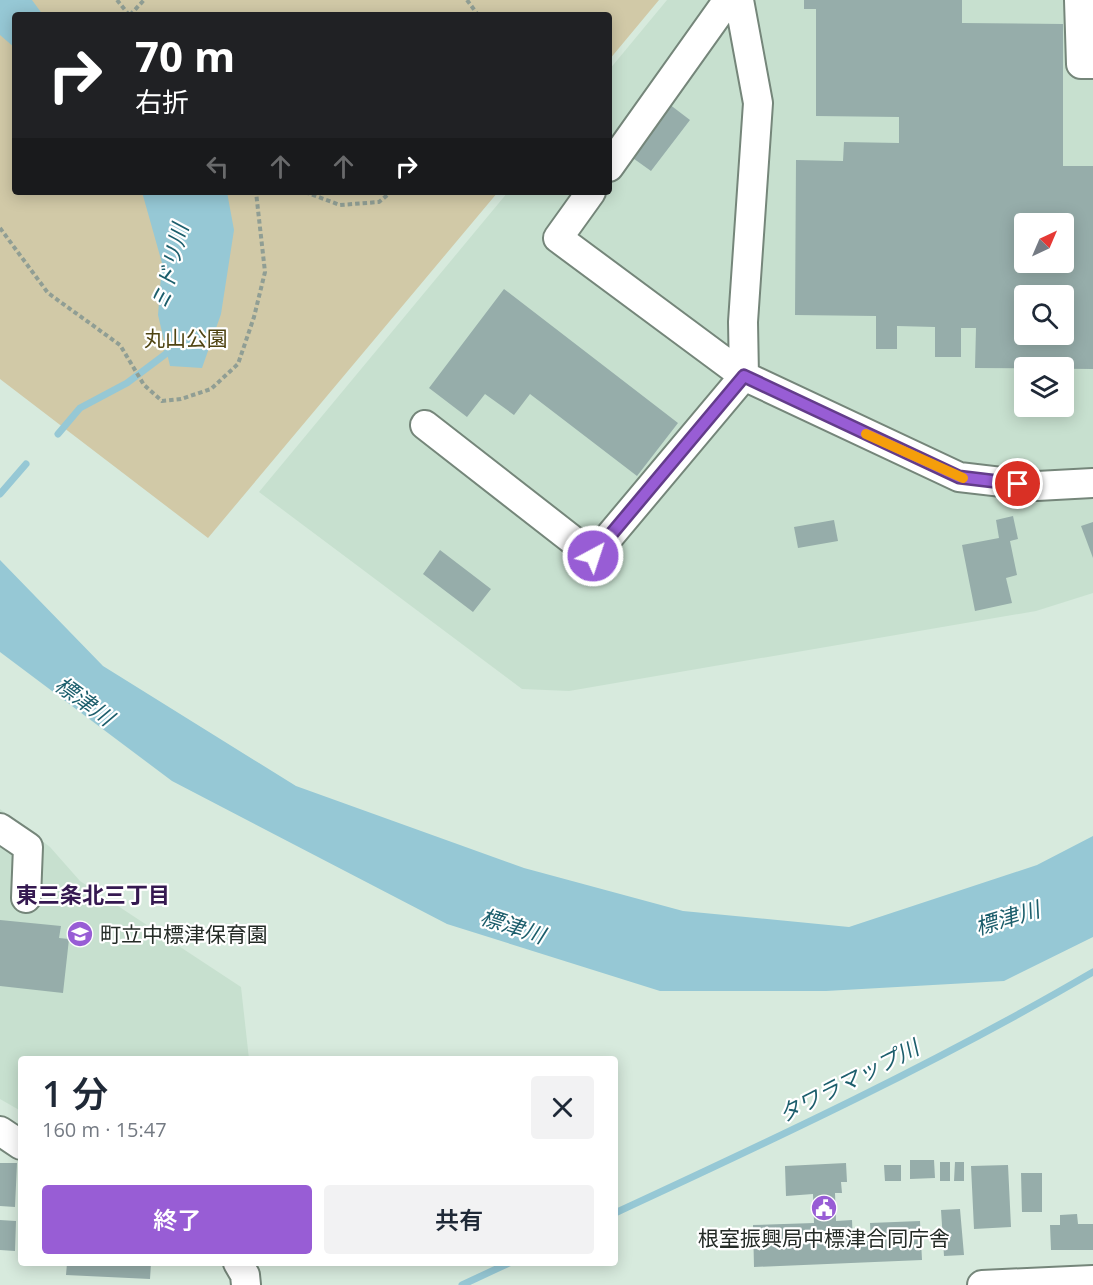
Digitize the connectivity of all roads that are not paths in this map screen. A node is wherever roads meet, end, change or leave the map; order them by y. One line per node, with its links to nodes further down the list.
1 (728, 0): 5 (street)
2 (739, 0): 7 (street)
3 (1079, 0): 4 (street)
4 (1093, 64)
5 (612, 163)
6 (589, 195): 7 (street)
7 (744, 376): 8 (street); 9 (street)
8 (425, 425)
9 (1093, 483)
10 (0, 828): 11 (street)
11 (26, 898)
12 (0, 1131): 13 (street)
13 (18, 1142)
14 (240, 1266): 16 (street)
15 (1093, 1280): 17 (street)
16 (246, 1285)
17 (982, 1285)

